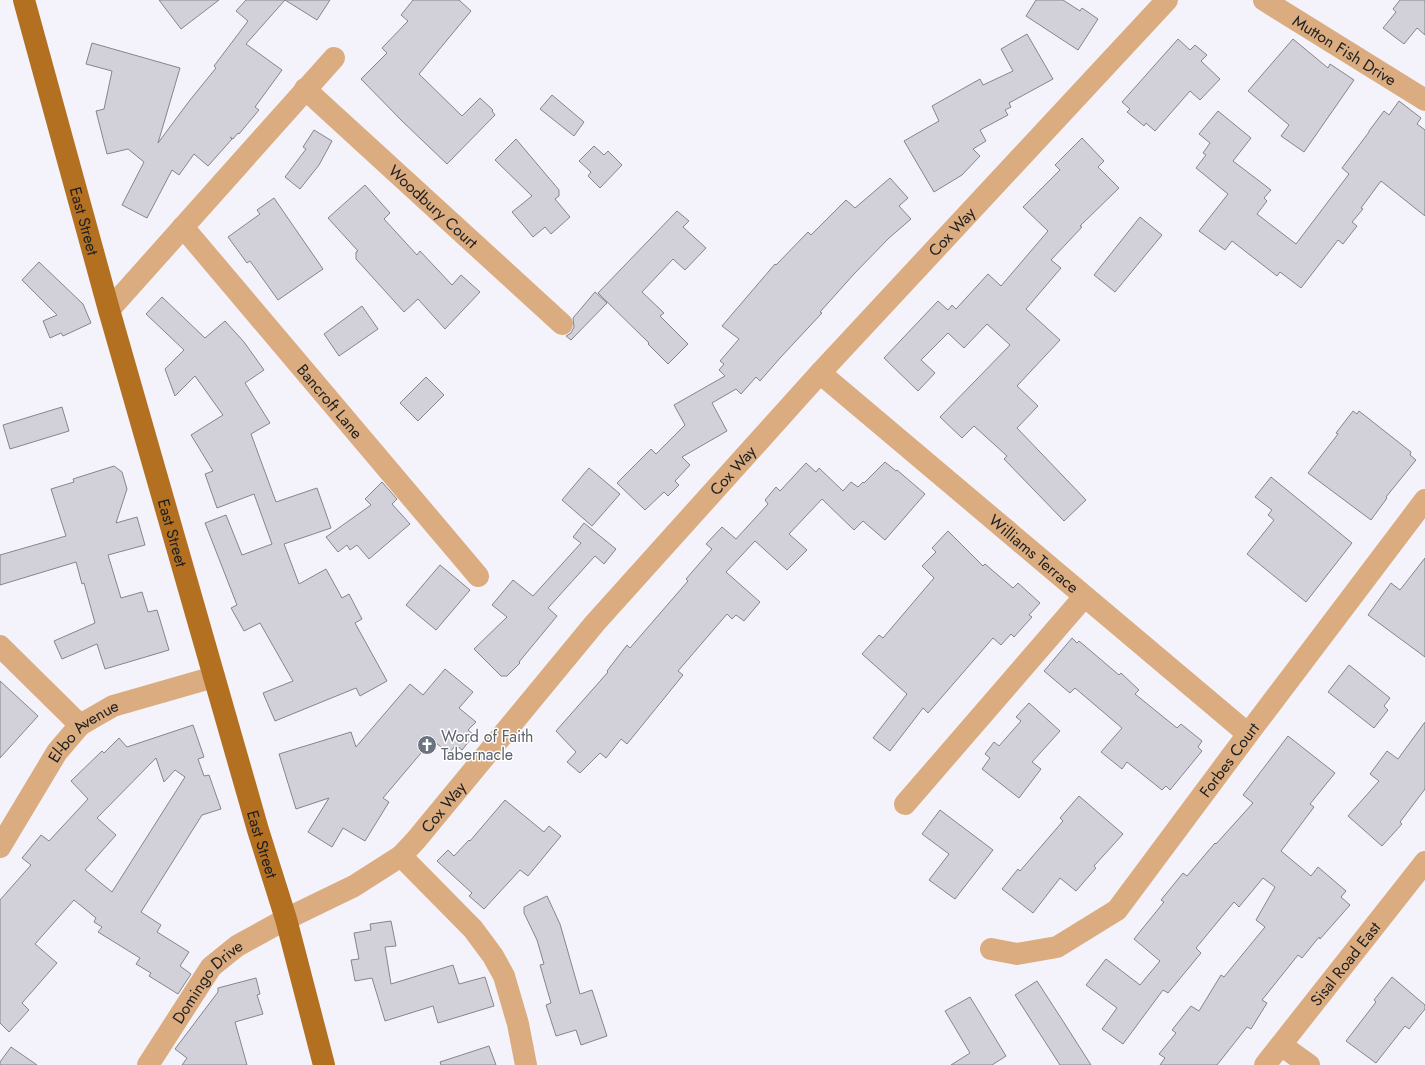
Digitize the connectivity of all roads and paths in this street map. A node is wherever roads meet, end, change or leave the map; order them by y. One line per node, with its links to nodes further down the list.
1 (24, 0): 8 (main road, East Street)
2 (1167, 0): 10 (street, Cox Way)
3 (1264, 0): 6 (street, Mutton Fish Drive)
4 (334, 58): 5 (street)
5 (305, 90): 7 (street); 9 (street, Woodbury Court)
6 (1425, 100)
7 (182, 227): 8 (street); 12 (street, Bancroft Lane)
8 (108, 310): 15 (main road, East Street)
9 (562, 324)
10 (820, 373): 13 (street, Williams Terrace); 20 (street, Cox Way)
11 (1425, 500): 17 (street, Forbes Court)
12 (478, 576)
13 (1084, 597): 17 (street, Williams Terrace); 18 (street)
14 (0, 646): 16 (street)
15 (214, 677): 16 (street, El-bo Avenue); 22 (main road, East Street)
16 (80, 725): 19 (street, El-bo Avenue)
17 (1248, 734): 23 (street, Forbes Court)
18 (905, 804)
19 (0, 847)
20 (401, 856): 22 (street, Cox Way); 27 (street)
21 (1425, 862): 24 (street, Sisal Road East)
22 (286, 919): 25 (street, Domingo Drive); 26 (main road, East Street)
23 (992, 949)
24 (1281, 1045): 28 (street, Sisal Road East); 29 (street)
25 (148, 1065)
26 (324, 1065)
27 (526, 1065)
28 (1266, 1065)
29 (1309, 1065)

